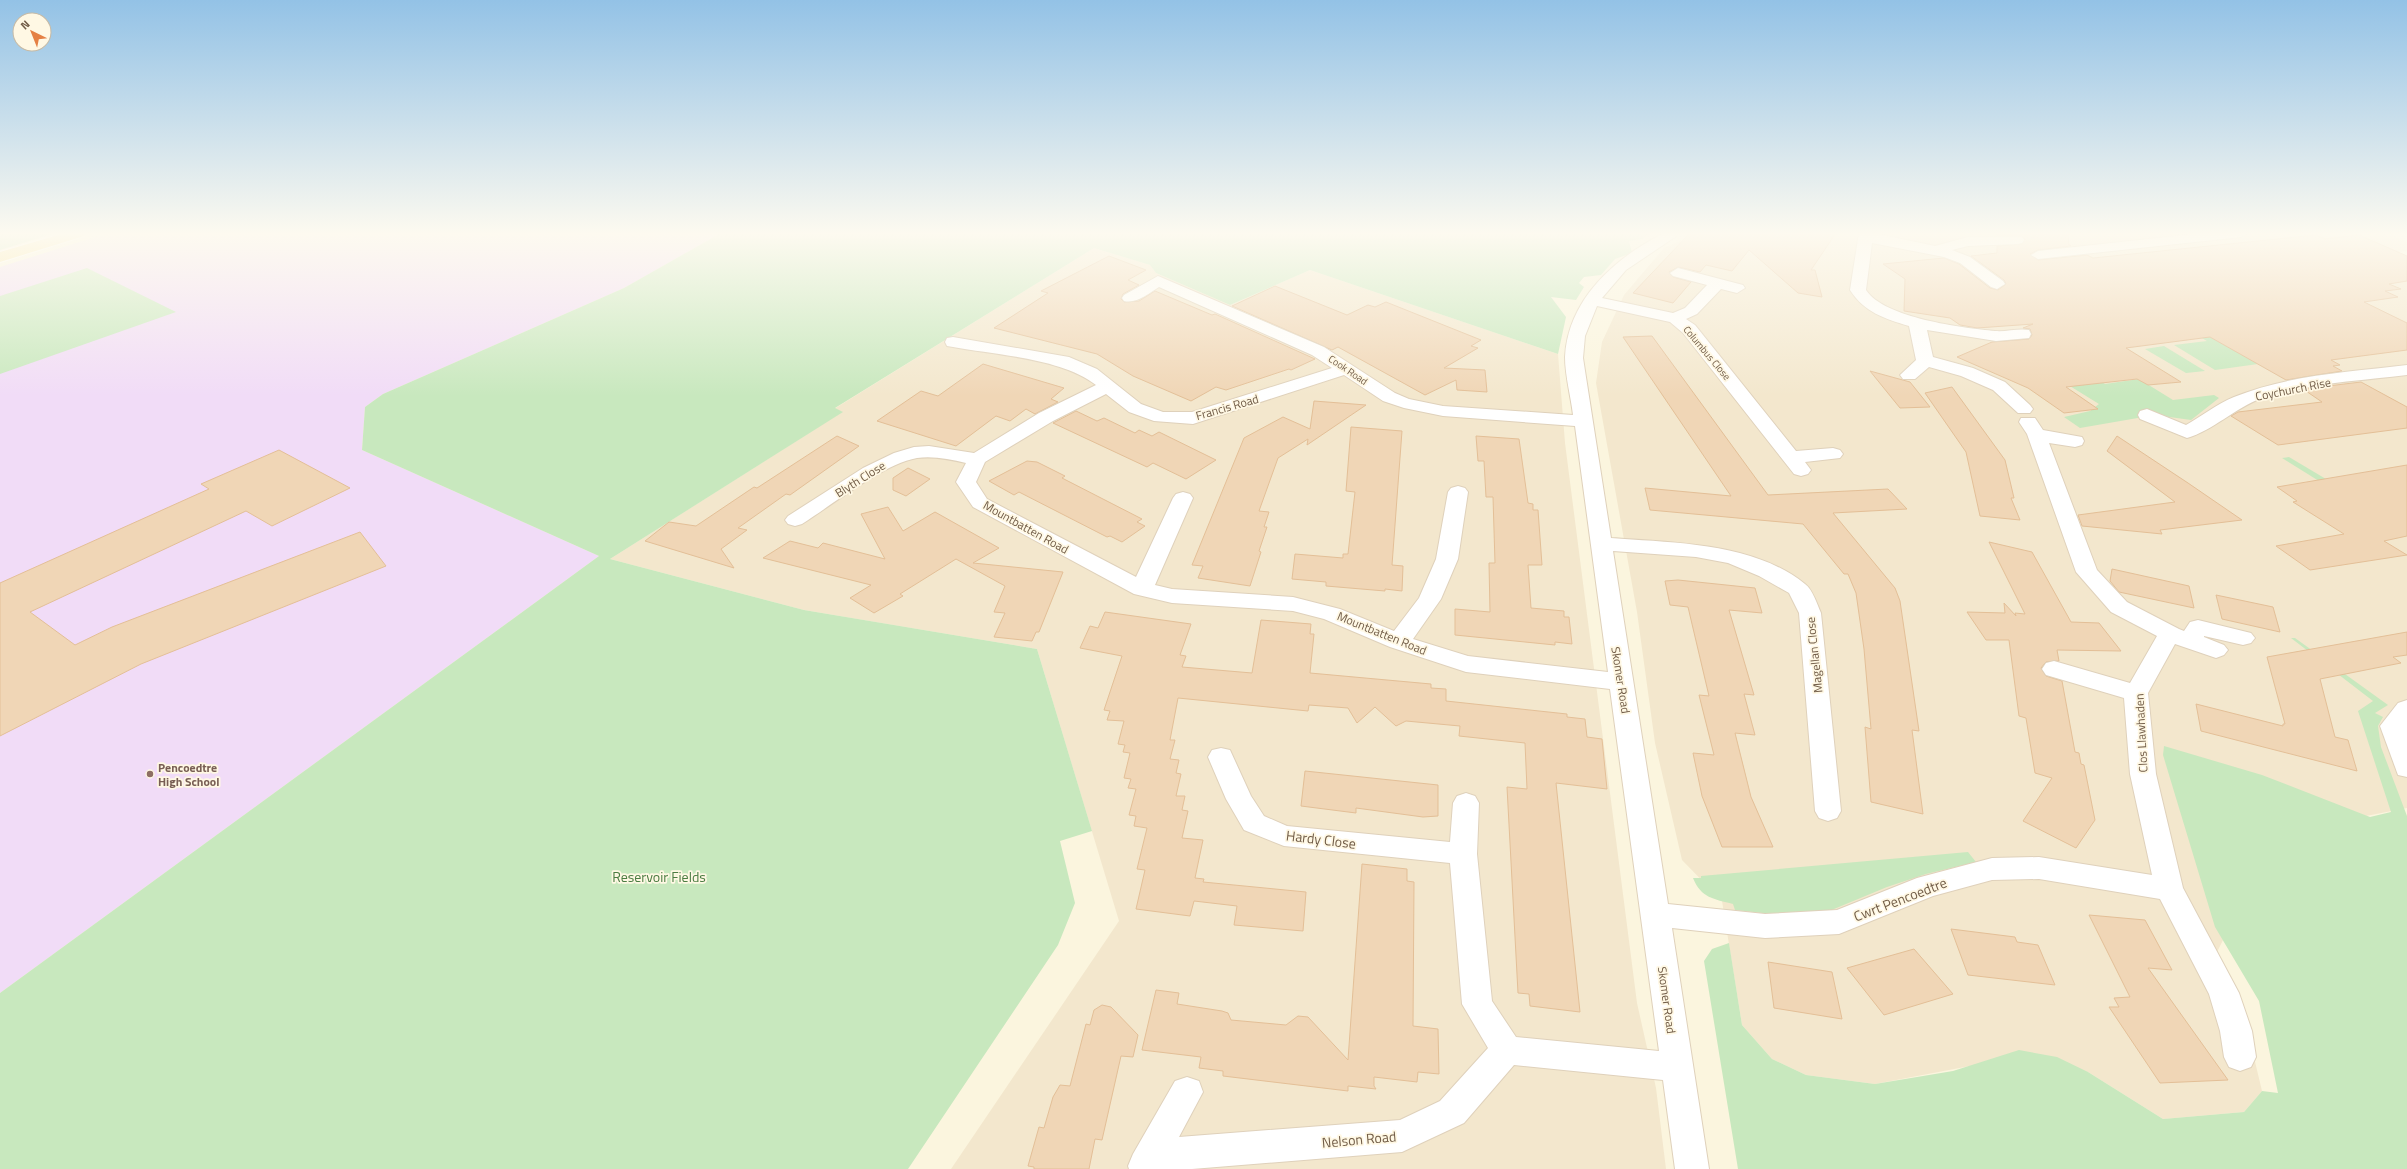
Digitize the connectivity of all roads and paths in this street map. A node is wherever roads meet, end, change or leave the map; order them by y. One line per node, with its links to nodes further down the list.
1 (1147, 288): 6 (street, Cook Road)
2 (1173, 288): 13 (street, Cook Road)
3 (1600, 288): 7 (street, Skomer Road)
4 (1714, 288): 8 (street)
5 (1859, 288): 9 (street)
6 (1130, 298)
7 (1592, 300): 8 (street, Columbus Close); 18 (street, Skomer Road)
8 (1675, 318): 21 (street, Columbus Close)
9 (1917, 323): 10 (street); 12 (street)
10 (2023, 334)
11 (953, 342): 16 (street, Francis Road)
12 (1925, 360): 15 (street); 19 (street)
13 (1346, 369): 16 (street, Francis Road); 18 (street, Cook Road)
14 (2407, 370): 17 (street, Coychurch Rise)
15 (1909, 375)
16 (1108, 386): 22 (street)
17 (2147, 415)
18 (1582, 421): 26 (street, Skomer Road)
19 (2029, 422): 20 (street); 28 (street)
20 (2075, 441)
21 (1834, 454)
22 (977, 459): 25 (street, Blyth Close); 27 (street, Mountbatten Road)
23 (1458, 492): 30 (street)
24 (1183, 498): 27 (street)
25 (794, 520)
26 (1600, 544): 33 (street, Skomer Road); 39 (street, Magellan Close)
27 (1142, 589): 30 (street, Mountbatten Road)
28 (2180, 637): 29 (street, Clos Llawhaden); 31 (street); 34 (street, Clos Llawhaden)
29 (2243, 638)
30 (1398, 642): 33 (street, Mountbatten Road)
31 (2216, 650)
32 (2054, 669): 34 (street)
33 (1621, 682): 42 (street, Skomer Road)
34 (2136, 693): 41 (street, Clos Llawhaden)
35 (2407, 709): 37 (street)
36 (1221, 757): 40 (street, Hardy Close)
37 (2407, 768)
38 (1466, 803): 40 (street)
39 (1828, 810)
40 (1463, 854): 43 (street)
41 (2169, 889): 42 (street, Cwrt Pencoedtre); 44 (street, Clos Llawhaden)
42 (1654, 914): 45 (street, Skomer Road)
43 (1507, 1050): 45 (street); 47 (street, Nelson Road)
44 (2240, 1057)
45 (1677, 1067): 48 (street, Skomer Road)
46 (1187, 1092): 47 (street, Nelson Road)
47 (1147, 1163)
48 (1692, 1169)

